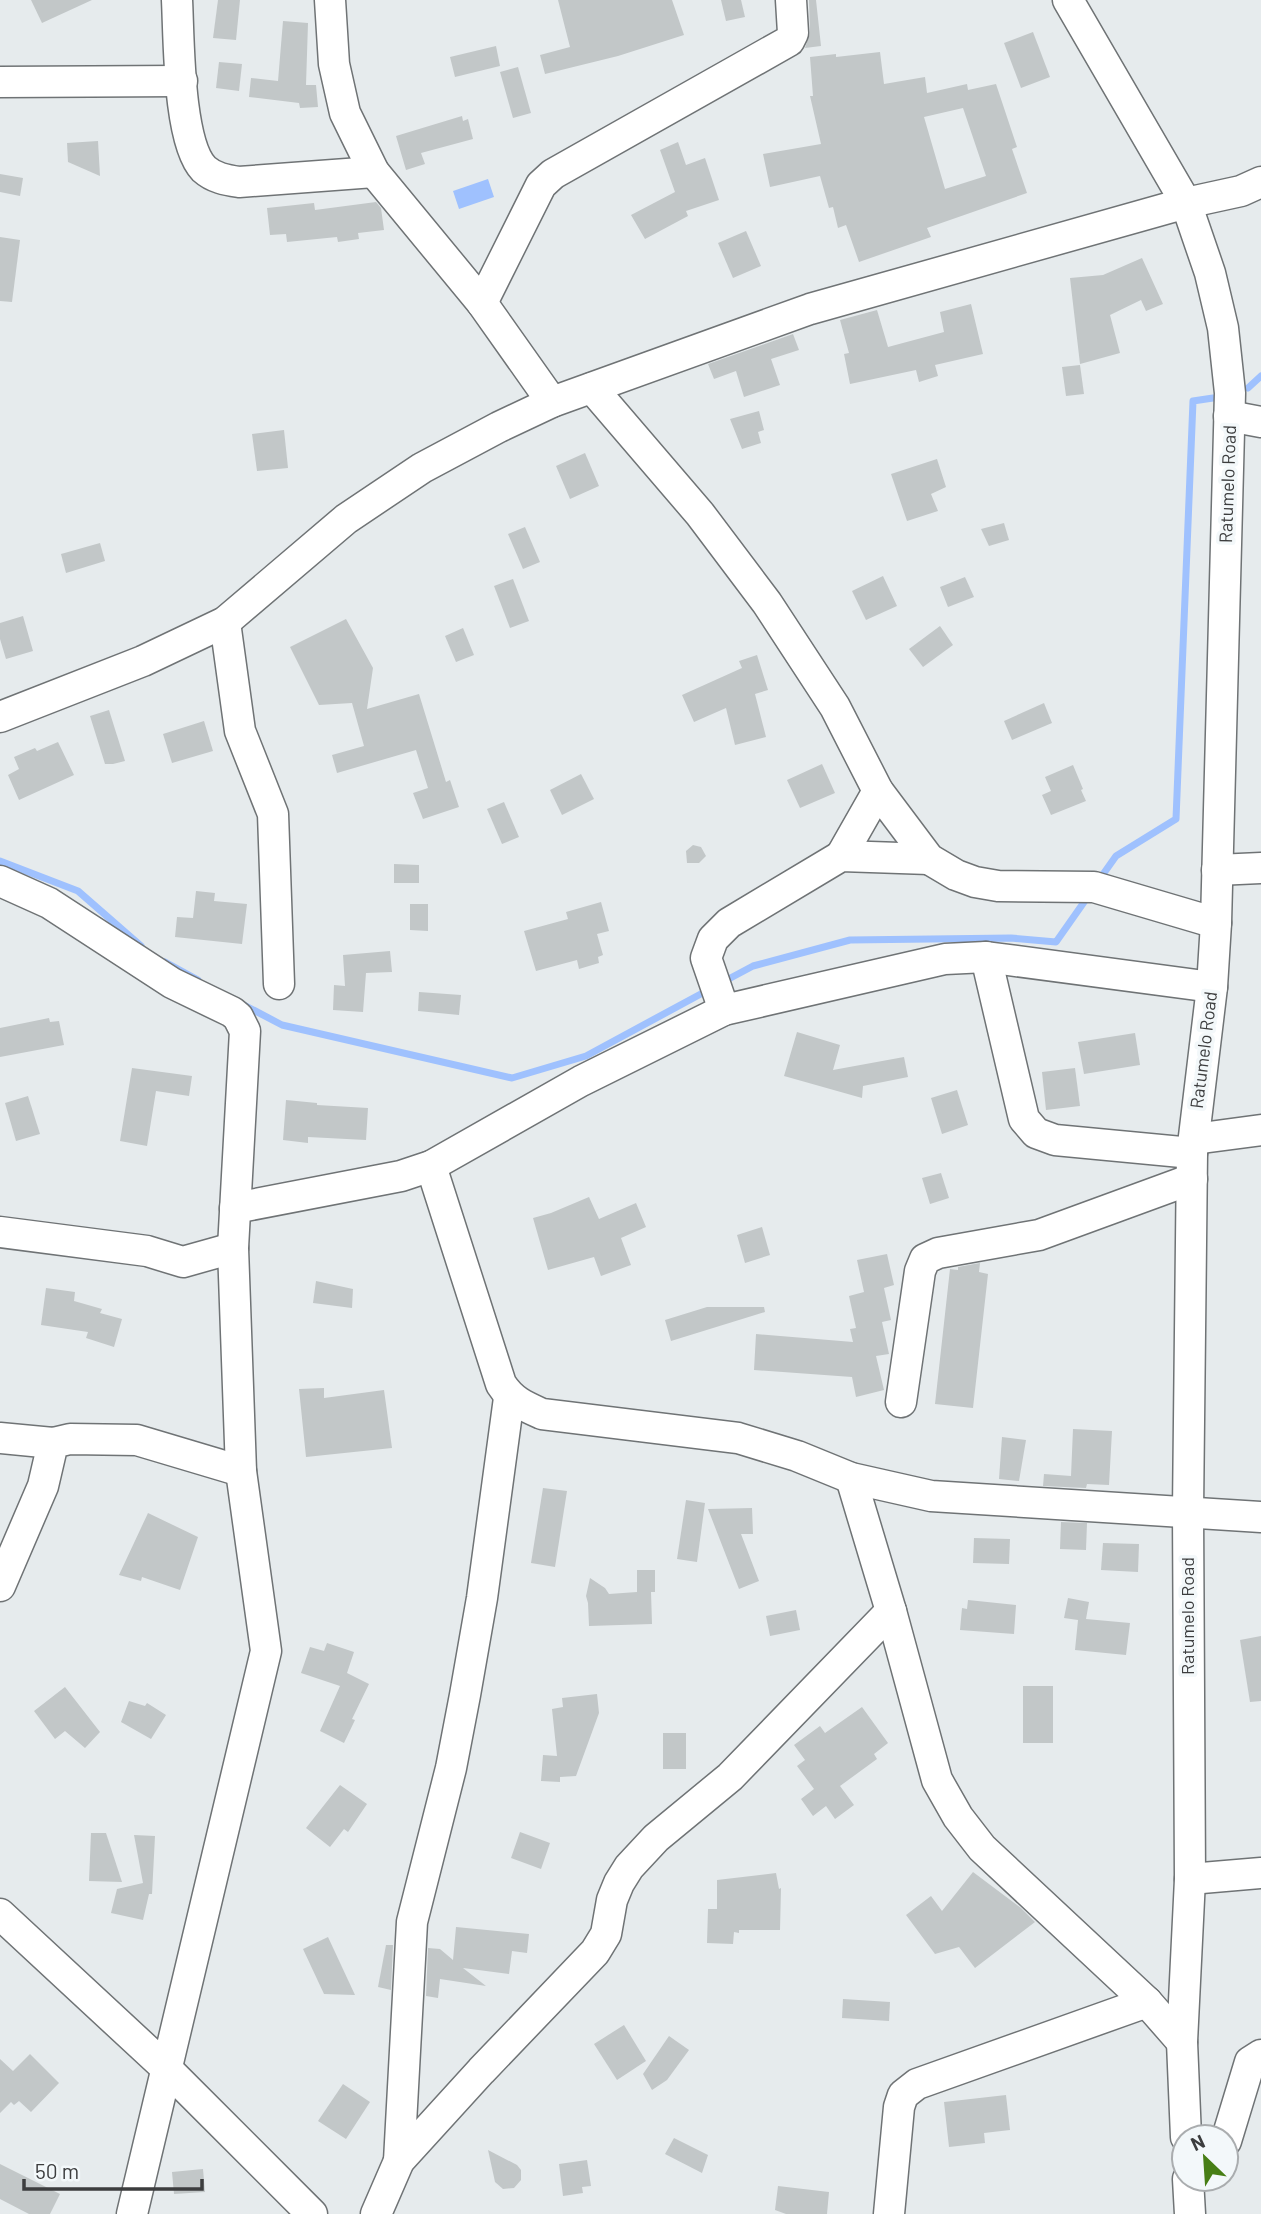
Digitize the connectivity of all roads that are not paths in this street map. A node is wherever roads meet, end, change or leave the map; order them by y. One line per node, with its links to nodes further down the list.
1 (177, 0): 5 (street)
2 (330, 0): 7 (street)
3 (791, 0): 10 (street)
4 (1068, 0): 9 (street, Ratumelo Road)
5 (182, 81): 6 (street); 7 (street)
6 (0, 82)
7 (374, 172): 10 (street)
8 (1261, 182): 9 (street)
9 (1186, 203): 11 (street); 13 (street, Ratumelo Road)
10 (482, 303): 12 (street)
11 (592, 388): 12 (street); 17 (street)
12 (552, 402): 15 (street)
13 (1229, 416): 14 (street); 21 (street, Ratumelo Road)
14 (1261, 422)
15 (225, 622): 16 (street); 25 (street)
16 (0, 717)
17 (878, 791): 18 (street); 19 (street)
18 (841, 856): 19 (street); 27 (street)
19 (929, 859): 23 (street)
20 (1261, 868): 21 (street)
21 (1217, 870): 23 (street, Ratumelo Road)
22 (0, 881): 31 (street)
23 (1216, 923): 26 (street, Ratumelo Road)
24 (986, 957): 26 (street); 27 (street); 29 (street)
25 (278, 984)
26 (1212, 987): 29 (street, Ratumelo Road)
27 (723, 1010): 30 (street)
28 (1261, 1130): 29 (street)
29 (1193, 1157): 35 (street); 40 (street, Ratumelo Road)
30 (431, 1166): 31 (street); 34 (street)
31 (235, 1208): 33 (street)
32 (0, 1232): 33 (street)
33 (233, 1248): 38 (street)
34 (509, 1398): 39 (street); 53 (street)
35 (901, 1402)
36 (0, 1438): 37 (street)
37 (53, 1443): 38 (street); 42 (street)
38 (242, 1471): 50 (street)
39 (851, 1478): 40 (street); 43 (street)
40 (1188, 1511): 41 (street); 45 (street, Ratumelo Road)
41 (1261, 1517)
42 (0, 1586)
43 (891, 1611): 47 (street); 53 (street)
44 (1261, 1873): 45 (street)
45 (1190, 1879): 48 (street, Ratumelo Road)
46 (0, 1914): 50 (street)
47 (1147, 2002): 48 (street); 57 (street)
48 (1182, 2042): 51 (street, Ratumelo Road)
49 (1261, 2055): 52 (street)
50 (166, 2068): 54 (street); 55 (street)
51 (1185, 2123)
52 (1231, 2123)
53 (399, 2161): 56 (street)
54 (132, 2214)
55 (312, 2214)
56 (376, 2214)
57 (889, 2214)

